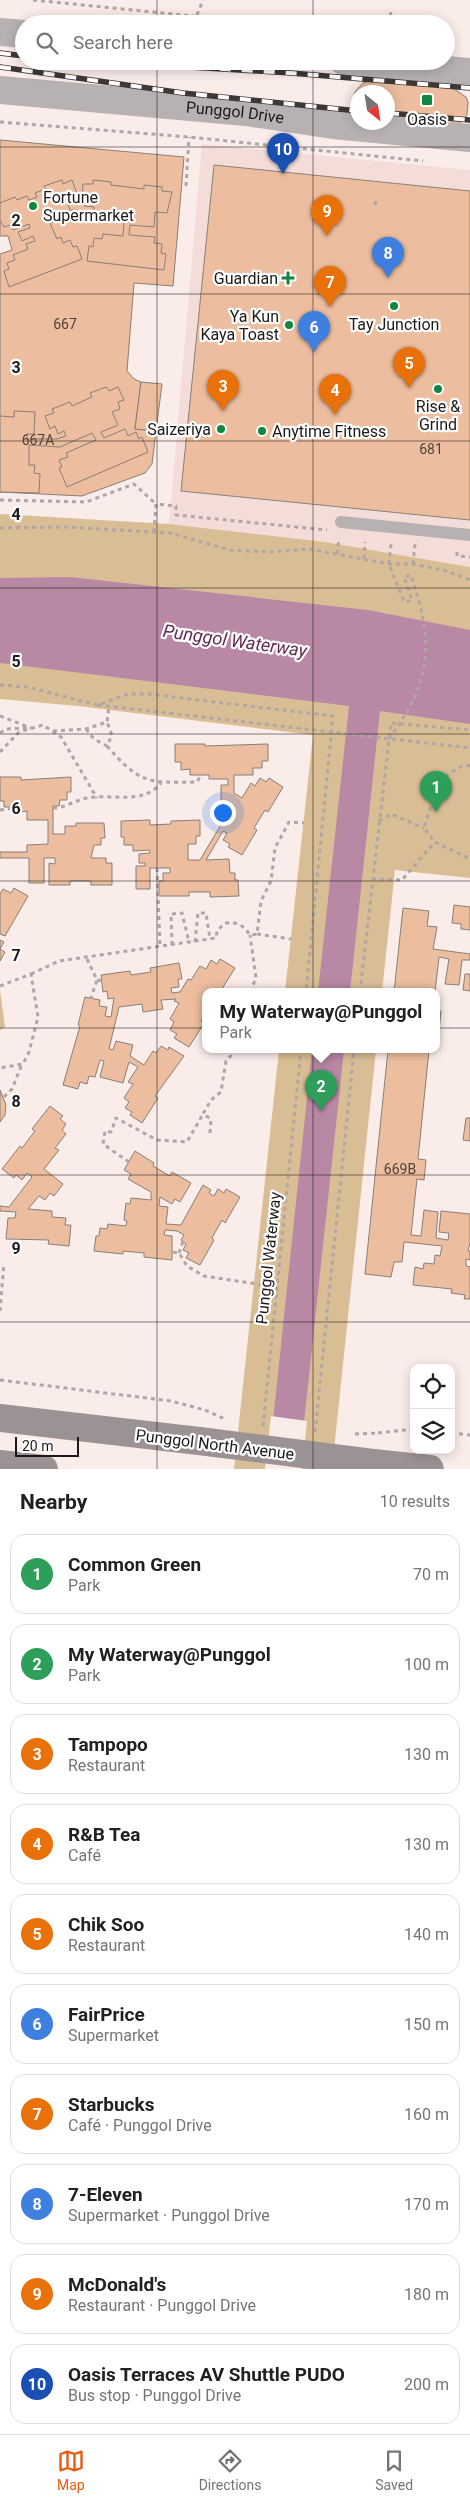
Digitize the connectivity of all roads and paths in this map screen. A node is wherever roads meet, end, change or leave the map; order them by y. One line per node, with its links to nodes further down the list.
1 (33, 0): 4 (path)
2 (203, 0): 4 (path)
3 (391, 11): 5 (path)
4 (197, 15)
5 (390, 15)
6 (0, 32): 7 (street)
7 (15, 33)
8 (447, 70): 9 (street)
9 (470, 72)
10 (0, 90): 13 (street, Punggol Drive)
11 (0, 122): 12 (path)
12 (189, 136): 14 (path); 15 (path)
13 (470, 138)
14 (422, 161)
15 (186, 186)
16 (0, 500): 17 (path)
17 (156, 504): 20 (path); 21 (path)
18 (340, 527): 23 (lane); 26 (path)
19 (0, 528): 21 (path)
20 (330, 530)
21 (154, 532): 26 (path)
22 (365, 534): 27 (path)
23 (470, 535)
24 (392, 536): 28 (path)
25 (415, 539): 29 (path)
26 (337, 554): 27 (path)
27 (364, 559): 28 (path)
28 (389, 564): 29 (path); 41 (path, bridge)
29 (413, 564): 30 (path)
30 (470, 580)
31 (0, 685): 32 (path)
32 (98, 705): 33 (path, bridge); 73 (path)
33 (109, 706): 35 (path); 41 (path, bridge)
34 (0, 716): 36 (path)
35 (107, 722): 37 (path); 42 (path)
36 (32, 728): 38 (path); 40 (path); 44 (path)
37 (86, 729): 38 (path); 42 (path)
38 (50, 730): 48 (path)
39 (470, 730): 41 (path)
40 (0, 733)
41 (389, 739): 43 (path, bridge); 52 (path)
42 (107, 746): 47 (path)
43 (470, 748)
44 (0, 752)
45 (470, 766): 54 (path)
46 (202, 775): 47 (path)
47 (161, 783): 48 (path)
48 (97, 798): 50 (path)
49 (21, 807): 51 (path)
50 (53, 808)
51 (0, 810)
52 (379, 821): 54 (path); 58 (path)
53 (304, 823): 59 (path)
54 (424, 828): 55 (path)
55 (435, 842): 56 (path); 58 (path)
56 (470, 858)
57 (157, 868): 66 (path)
58 (372, 879): 74 (path)
59 (257, 934): 60 (path); 62 (path)
60 (250, 935): 61 (path); 72 (path)
61 (210, 939): 64 (path); 64 (path)
62 (291, 939)
63 (190, 942): 64 (path); 65 (path); 65 (path)
64 (195, 942)
65 (172, 945): 66 (path)
66 (160, 946): 67 (path)
67 (87, 958): 68 (path); 69 (path)
68 (31, 974): 71 (path); 79 (path)
69 (96, 980): 70 (path); 75 (path)
70 (102, 981)
71 (0, 986)
72 (252, 988)
73 (306, 988)
74 (360, 988)
75 (91, 998)
76 (233, 1053): 82 (path)
77 (301, 1053): 89 (path, Punggol Waterway)
78 (354, 1053): 99 (path)
79 (23, 1064): 80 (path); 81 (path)
80 (0, 1068)
81 (4, 1097)
82 (203, 1114): 83 (path); 84 (path)
83 (210, 1133)
84 (129, 1162)
85 (183, 1242): 87 (path)
86 (173, 1252): 87 (path)
87 (178, 1253): 89 (path)
88 (4, 1263): 90 (path)
89 (277, 1287): 95 (path, Punggol Waterway)
90 (0, 1311)
91 (0, 1380): 92 (path)
92 (205, 1410)
93 (0, 1418): 102 (main road, Punggol North Avenue, bridge)
94 (410, 1429): 96 (path)
95 (262, 1433)
96 (378, 1433)
97 (455, 1433): 98 (path)
98 (470, 1435)
99 (314, 1440)
100 (0, 1464): 101 (main road)
101 (44, 1469)
102 (430, 1469)

